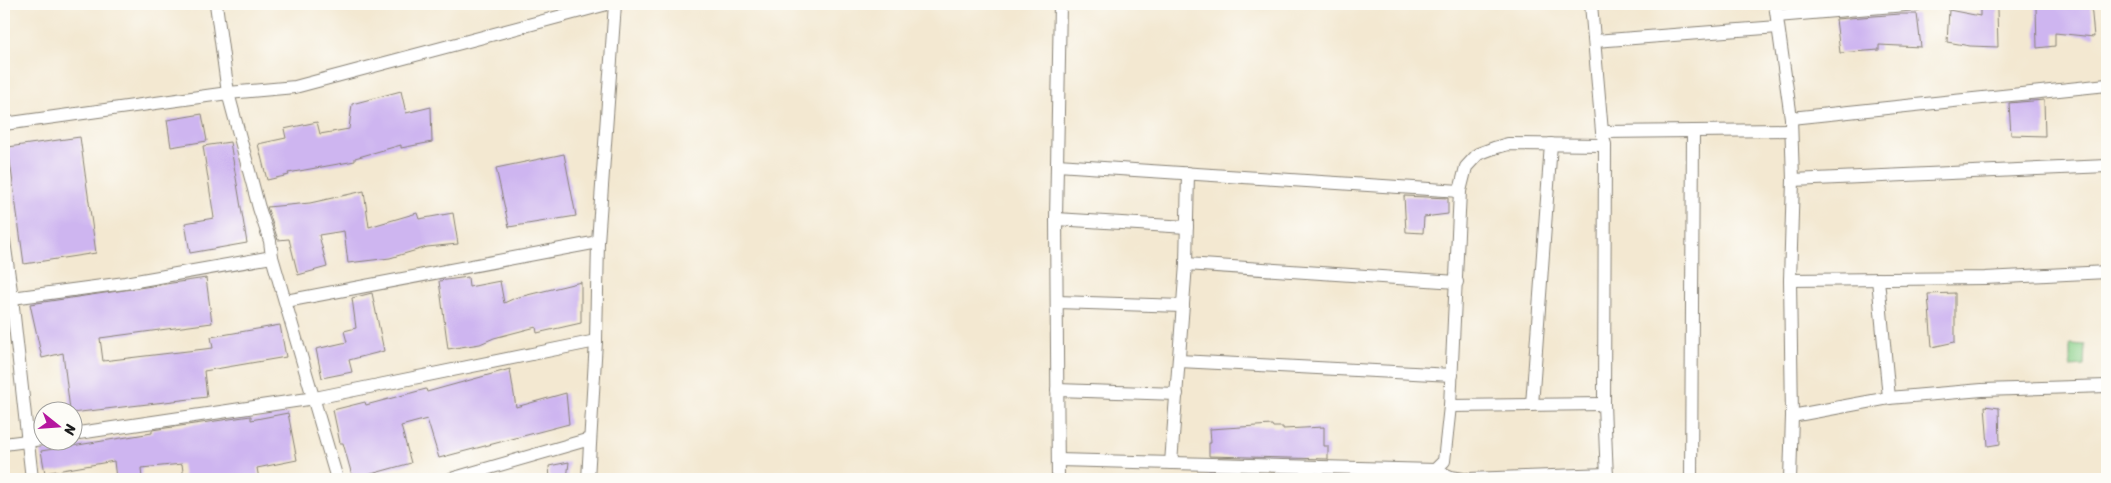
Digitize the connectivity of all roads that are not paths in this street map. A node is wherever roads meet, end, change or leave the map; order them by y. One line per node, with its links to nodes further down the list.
1 (216, 4): 10 (street)
2 (606, 4): 10 (street)
3 (615, 4): 25 (street)
4 (1060, 4): 17 (street)
5 (1591, 4): 8 (street)
6 (1917, 4): 7 (street)
7 (1777, 16): 8 (street); 12 (street)
8 (1595, 41): 14 (street)
9 (2107, 85): 12 (street)
10 (228, 93): 11 (street); 26 (street)
11 (4, 124)
12 (1791, 124): 13 (street); 20 (street)
13 (1693, 131): 14 (street); 65 (street)
14 (1602, 132): 16 (street)
15 (1552, 144): 16 (street); 21 (street); 45 (street)
16 (1605, 145): 44 (street)
17 (1057, 164): 19 (street); 22 (street)
18 (2107, 166): 20 (street)
19 (1188, 173): 21 (street); 23 (street)
20 (1793, 180): 30 (street)
21 (1460, 192): 31 (street)
22 (1056, 219): 23 (street); 34 (street)
23 (1187, 227): 27 (street)
24 (4, 241): 32 (street)
25 (598, 242): 33 (street); 36 (street)
26 (272, 257): 32 (street); 33 (street)
27 (1186, 264): 31 (street); 35 (street)
28 (2107, 272): 29 (street)
29 (1878, 279): 30 (street); 43 (street)
30 (1790, 280): 47 (street)
31 (1456, 282): 38 (street)
32 (12, 298): 50 (street)
33 (286, 301): 42 (street)
34 (1057, 302): 35 (street); 40 (street)
35 (1183, 306): 37 (street)
36 (596, 341): 42 (street); 49 (street)
37 (1179, 361): 38 (street); 41 (street)
38 (1452, 375): 46 (street)
39 (2107, 386): 43 (street)
40 (1057, 390): 41 (street); 53 (street)
41 (1177, 394): 54 (street)
42 (315, 398): 48 (street); 59 (street)
43 (1889, 398): 47 (street)
44 (1604, 404): 45 (street); 57 (street)
45 (1532, 405): 46 (street)
46 (1450, 406): 55 (street)
47 (1792, 416): 66 (street)
48 (82, 433)
49 (590, 439): 60 (street); 61 (street)
50 (29, 441): 51 (street); 52 (street); 58 (street)
51 (32, 441)
52 (4, 444)
53 (1058, 460): 54 (street); 62 (street)
54 (1172, 463): 56 (street)
55 (1435, 470): 56 (street); 63 (street)
56 (1408, 474)
57 (1607, 476): 64 (street)
58 (32, 479)
59 (337, 479)
60 (451, 479)
61 (588, 479)
62 (1058, 479)
63 (1462, 479)
64 (1468, 479)
65 (1691, 479)
66 (1790, 479)

